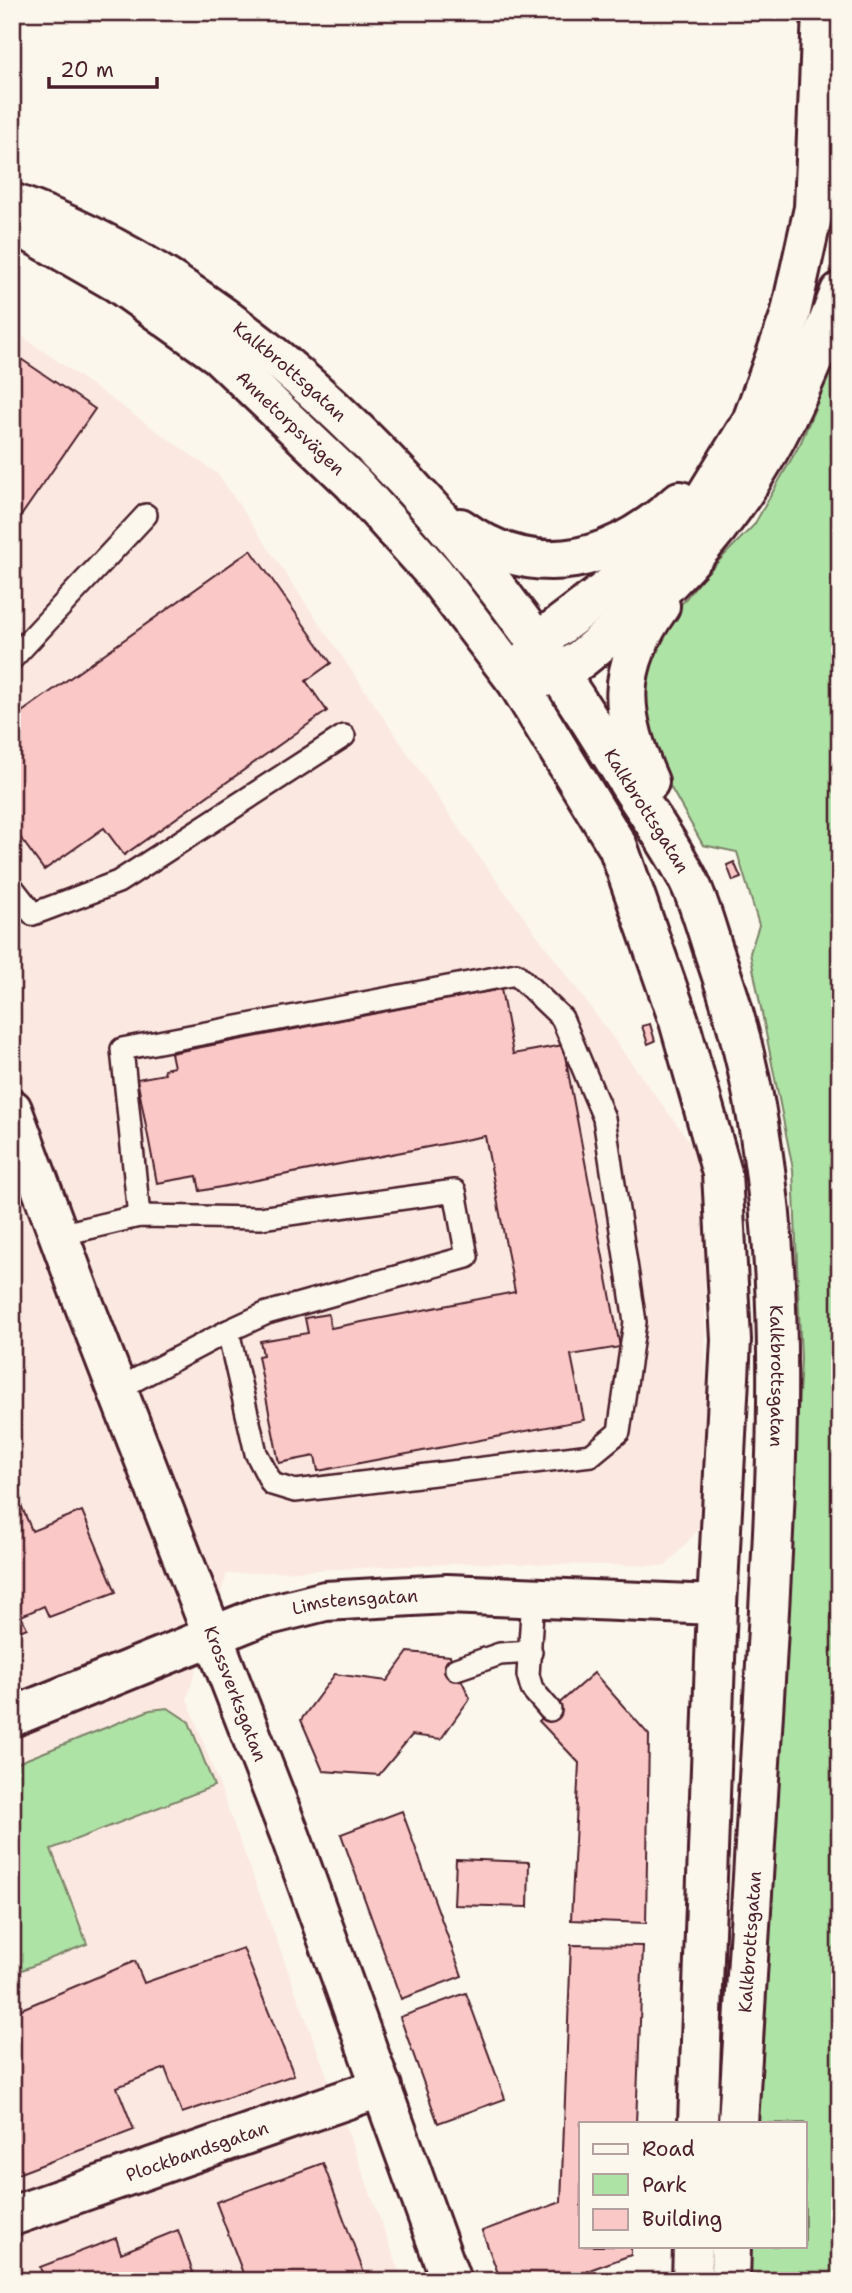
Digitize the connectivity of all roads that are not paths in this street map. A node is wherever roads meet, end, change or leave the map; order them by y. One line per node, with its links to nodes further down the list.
1 (828, 17): 5 (main road)
2 (12, 203): 6 (main road, Kalkbrottsgatan)
3 (12, 222): 12 (main road, Annetorpsvägen)
4 (840, 292): 8 (main road)
5 (748, 428): 6 (main road); 9 (main road)
6 (425, 502): 9 (main road, Kalkbrottsgatan)
7 (146, 515): 10 (lane)
8 (692, 562): 11 (main road); 14 (main road)
9 (538, 642): 11 (main road, Kalkbrottsgatan); 12 (main road)
10 (12, 659)
11 (561, 674): 12 (main road); 14 (main road, Kalkbrottsgatan)
12 (517, 682): 22 (main road)
13 (344, 736): 15 (lane)
14 (689, 882): 30 (main road, Kalkbrottsgatan)
15 (12, 887)
16 (12, 1110): 18 (main road, Krossverksgatan)
17 (139, 1216): 18 (lane); 19 (lane); 19 (lane)
18 (59, 1235): 20 (main road, Krossverksgatan)
19 (228, 1331): 20 (lane)
20 (118, 1390): 23 (main road, Krossverksgatan)
21 (533, 1597): 22 (main road, Limstensgatan); 23 (main road, Limstensgatan); 24 (lane)
22 (717, 1605): 29 (main road)
23 (212, 1635): 27 (main road, Limstensgatan); 28 (main road, Krossverksgatan)
24 (531, 1652): 25 (lane); 26 (lane)
25 (456, 1669)
26 (550, 1710)
27 (12, 1717)
28 (382, 2087): 31 (main road, Plockbandsgatan); 34 (main road, Krossverksgatan)
29 (698, 2122)
30 (738, 2122)
31 (12, 2216)
32 (694, 2248): 35 (main road)
33 (731, 2248): 36 (main road)
34 (452, 2281)
35 (692, 2281)
36 (730, 2281)

